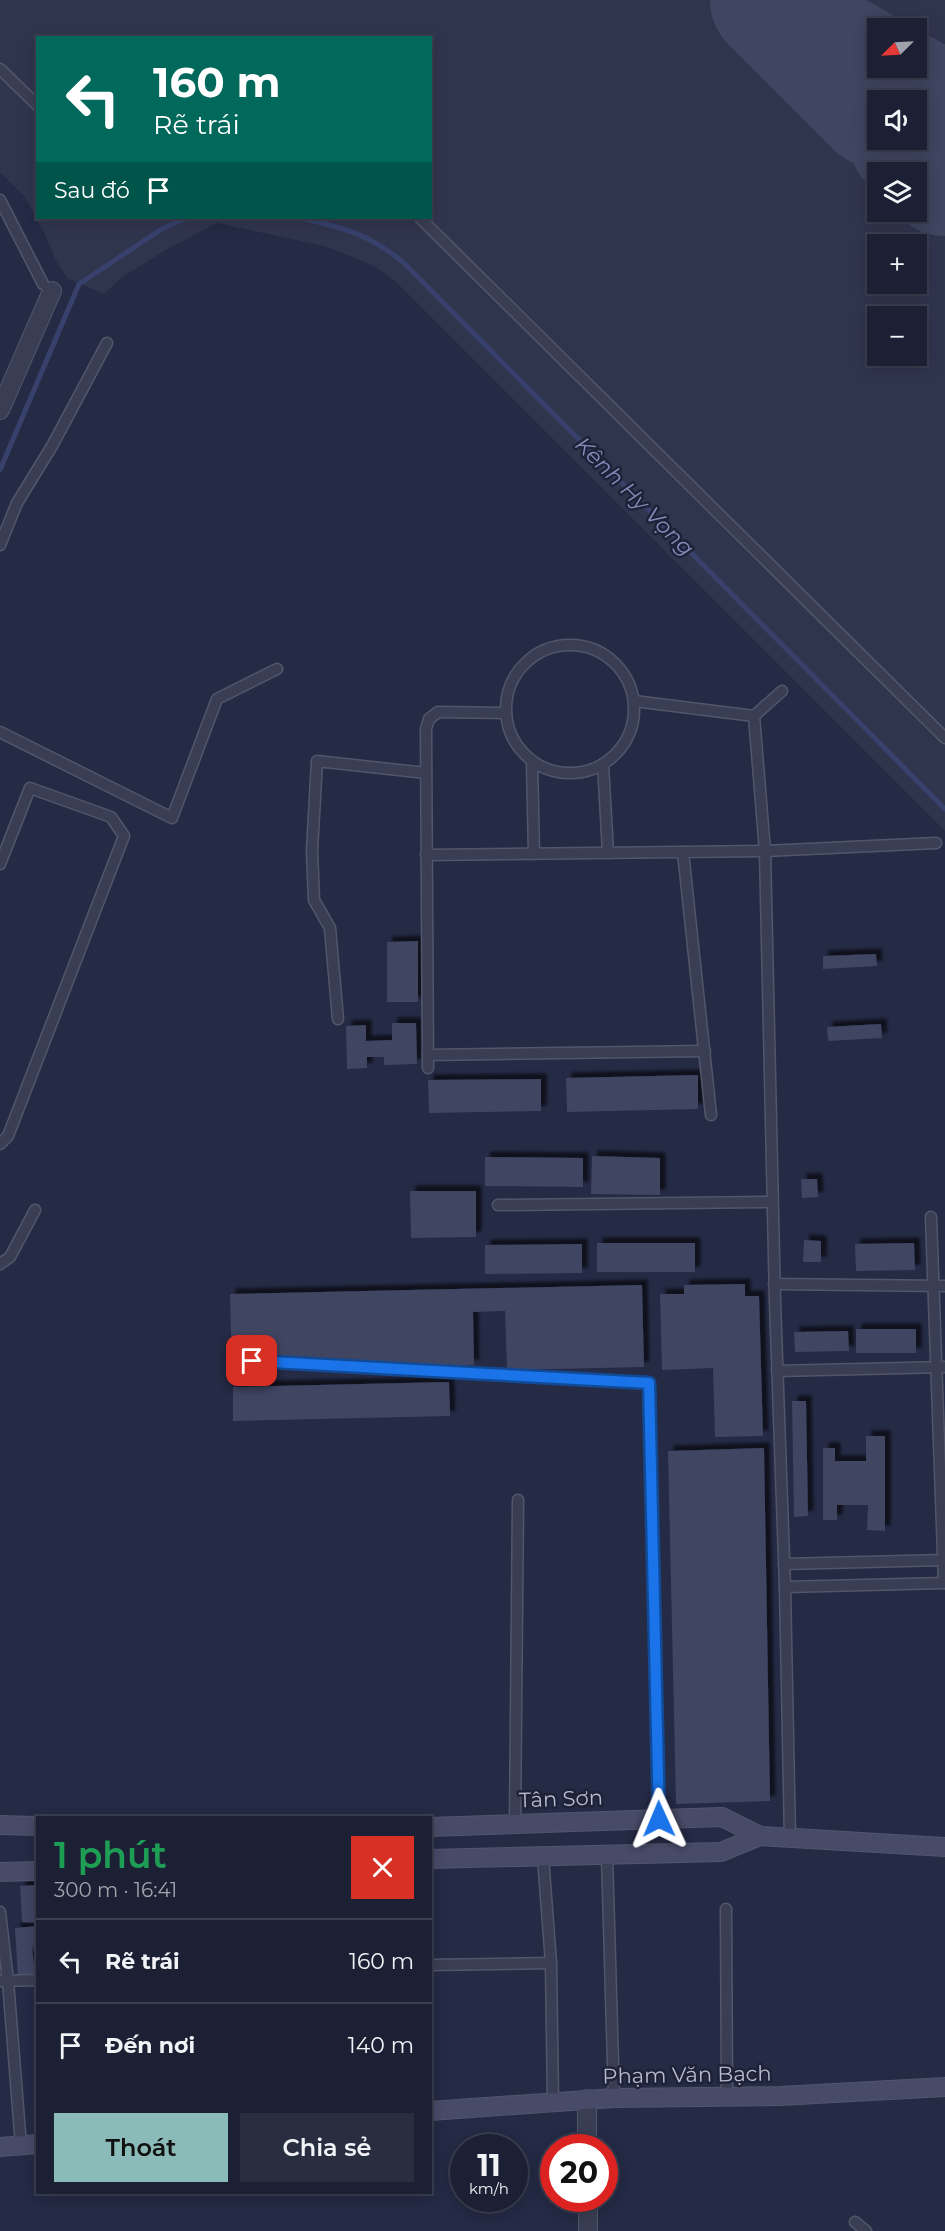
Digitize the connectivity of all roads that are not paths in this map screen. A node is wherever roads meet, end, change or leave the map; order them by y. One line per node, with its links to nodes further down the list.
1 (0, 69): 2 (lane)
2 (36, 104)
3 (0, 200): 5 (lane)
4 (421, 219): 15 (lane)
5 (47, 287): 7 (street)
6 (107, 343): 8 (lane)
7 (0, 410)
8 (0, 545)
9 (277, 669): 14 (lane)
10 (782, 691): 13 (lane)
11 (634, 701): 12 (lane); 13 (lane); 17 (lane)
12 (506, 713): 16 (lane); 18 (lane)
13 (754, 716): 20 (lane)
14 (0, 732)
15 (945, 738)
16 (532, 762): 17 (lane); 23 (lane)
17 (603, 764): 22 (lane)
18 (426, 773): 24 (lane); 26 (lane)
19 (936, 843): 20 (lane)
20 (765, 851): 21 (lane); 32 (lane)
21 (683, 852): 22 (lane); 27 (lane)
22 (608, 853): 23 (lane)
23 (534, 854): 24 (lane)
24 (426, 855): 28 (lane)
25 (0, 864): 31 (lane)
26 (338, 1019)
27 (705, 1051): 28 (lane); 30 (lane)
28 (428, 1055): 29 (lane)
29 (428, 1068)
30 (711, 1115)
31 (0, 1144)
32 (772, 1202): 33 (lane); 37 (lane)
33 (498, 1205)
34 (35, 1210): 36 (lane)
35 (931, 1217): 38 (lane)
36 (0, 1264)
37 (774, 1284): 38 (lane); 41 (lane)
38 (939, 1286): 40 (lane)
39 (252, 1361): 48 (lane)
40 (941, 1367): 41 (lane); 42 (lane)
41 (777, 1371): 45 (lane)
42 (942, 1459): 44 (lane)
43 (518, 1500): 49 (lane)
44 (944, 1560): 45 (lane); 46 (lane)
45 (784, 1564): 47 (lane)
46 (945, 1583): 47 (lane)
47 (785, 1587): 54 (lane)
48 (659, 1819): 49 (street, Tân Sơn); 53 (street, Tân Sơn)
49 (515, 1823): 52 (street, Tân Sơn)
50 (0, 1825): 51 (street)
51 (36, 1826)
52 (432, 1827)
53 (760, 1836): 54 (street, Tân Sơn); 56 (street, Tân Sơn)
54 (790, 1838): 55 (street, Tân Sơn)
55 (945, 1847)
56 (607, 1856): 57 (street, Tân Sơn); 69 (lane)
57 (543, 1857): 58 (street, Tân Sơn); 63 (lane)
58 (432, 1859)
59 (36, 1871): 60 (street)
60 (0, 1872)
61 (726, 1909): 68 (lane)
62 (0, 1912): 66 (lane)
63 (551, 1963): 64 (lane); 71 (lane)
64 (432, 1965)
65 (36, 1980): 66 (lane)
66 (4, 1981): 74 (lane)
67 (945, 2087): 68 (street, Phạm Văn Bạch)
68 (727, 2096): 69 (street, Phạm Văn Bạch)
69 (614, 2098): 70 (street, Phạm Văn Bạch)
70 (587, 2099): 71 (street, Phạm Văn Bạch); 73 (street)
71 (553, 2101): 72 (street, Phạm Văn Bạch)
72 (432, 2111)
73 (587, 2134)
74 (29, 2145): 75 (street)
75 (0, 2147)
76 (588, 2212): 78 (street)
77 (855, 2222): 79 (lane)
78 (588, 2231)
79 (866, 2231)

